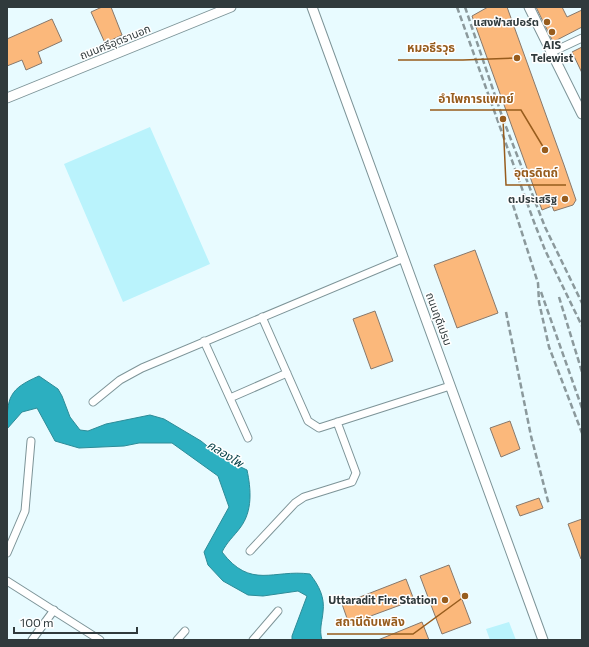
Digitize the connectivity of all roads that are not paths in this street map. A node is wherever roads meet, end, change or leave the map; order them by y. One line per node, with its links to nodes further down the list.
1 (312, 7): 8 (main road, ถนนฤดีเปรม)
2 (529, 7): 5 (main road)
3 (226, 8): 6 (main road, ถนนศรีอุตรานอก)
4 (582, 38): 5 (street)
5 (550, 53): 7 (main road)
6 (7, 98)
7 (582, 114)
8 (404, 258): 9 (street); 12 (main road, ถนนฤดีเปรม)
9 (262, 317): 10 (street); 11 (street)
10 (204, 341): 13 (street); 14 (street)
11 (287, 373): 13 (street); 15 (street)
12 (450, 386): 15 (street); 28 (main road, ถนนฤดีเปรม)
13 (230, 398): 16 (street)
14 (93, 402)
15 (337, 422): 18 (street)
16 (248, 438)
17 (31, 441): 19 (street)
18 (250, 551)
19 (7, 553)
20 (7, 581): 21 (street)
21 (54, 610): 24 (street); 25 (street)
22 (278, 612): 27 (street)
23 (185, 631): 26 (street)
24 (32, 640)
25 (100, 640)
26 (177, 640)
27 (253, 640)
28 (543, 640)

